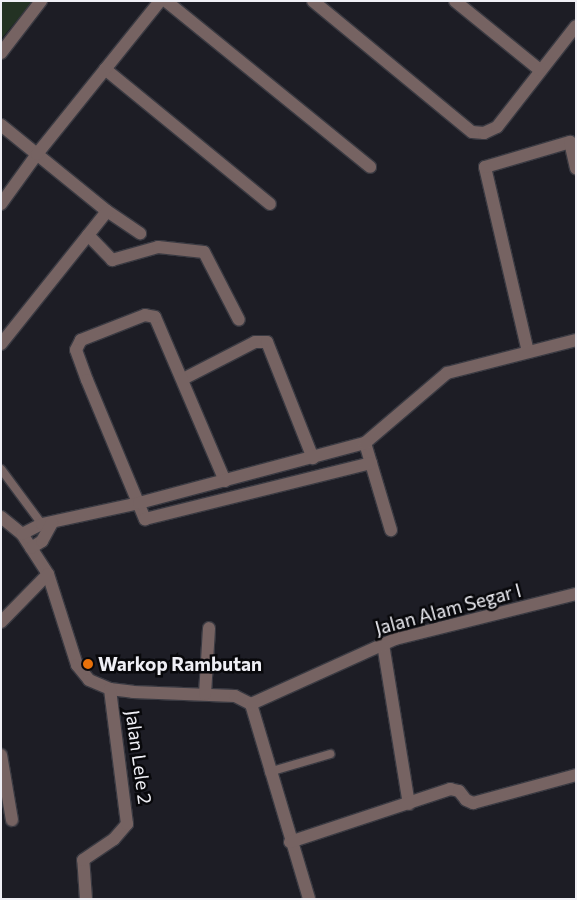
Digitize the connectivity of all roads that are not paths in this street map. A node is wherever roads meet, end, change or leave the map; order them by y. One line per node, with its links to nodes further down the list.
1 (41, 1): 7 (street)
2 (160, 1): 8 (street)
3 (166, 1): 12 (street)
4 (313, 1): 9 (street)
5 (454, 1): 9 (street)
6 (576, 26): 9 (street)
7 (1, 53)
8 (105, 69): 11 (street); 15 (street)
9 (540, 70)
10 (1, 125): 11 (street)
11 (37, 154): 14 (street); 16 (street)
12 (370, 167)
13 (576, 168): 22 (street)
14 (1, 204)
15 (270, 204)
16 (107, 211): 17 (street); 18 (street)
17 (140, 233)
18 (88, 235): 19 (street); 21 (street)
19 (239, 320)
20 (576, 340): 22 (street)
21 (1, 344)
22 (528, 352): 24 (street)
23 (183, 379): 25 (street); 28 (street); 29 (street)
24 (365, 443): 25 (street); 26 (street)
25 (312, 458): 28 (street)
26 (371, 463): 29 (street); 32 (street)
27 (1, 469): 31 (lane)
28 (225, 481): 29 (street)
29 (139, 503): 31 (street)
30 (1, 517): 33 (street)
31 (47, 526): 33 (street); 34 (street)
32 (391, 530)
33 (22, 534): 34 (street)
34 (31, 548): 35 (street)
35 (48, 574): 37 (street); 40 (street)
36 (576, 594): 39 (street, Jalan Alam Segar I)
37 (1, 622)
38 (209, 628): 41 (street)
39 (383, 644): 42 (street, Jalan Alam Segar I); 47 (street)
40 (110, 689): 41 (street); 50 (street, Jalan Lele 2)
41 (205, 694): 42 (street)
42 (250, 704): 45 (street)
43 (330, 754): 45 (lane)
44 (1, 755): 48 (street)
45 (270, 772): 49 (street)
46 (576, 775): 47 (street)
47 (409, 804): 49 (street)
48 (12, 820)
49 (290, 842): 51 (street)
50 (86, 899)
51 (309, 899)

